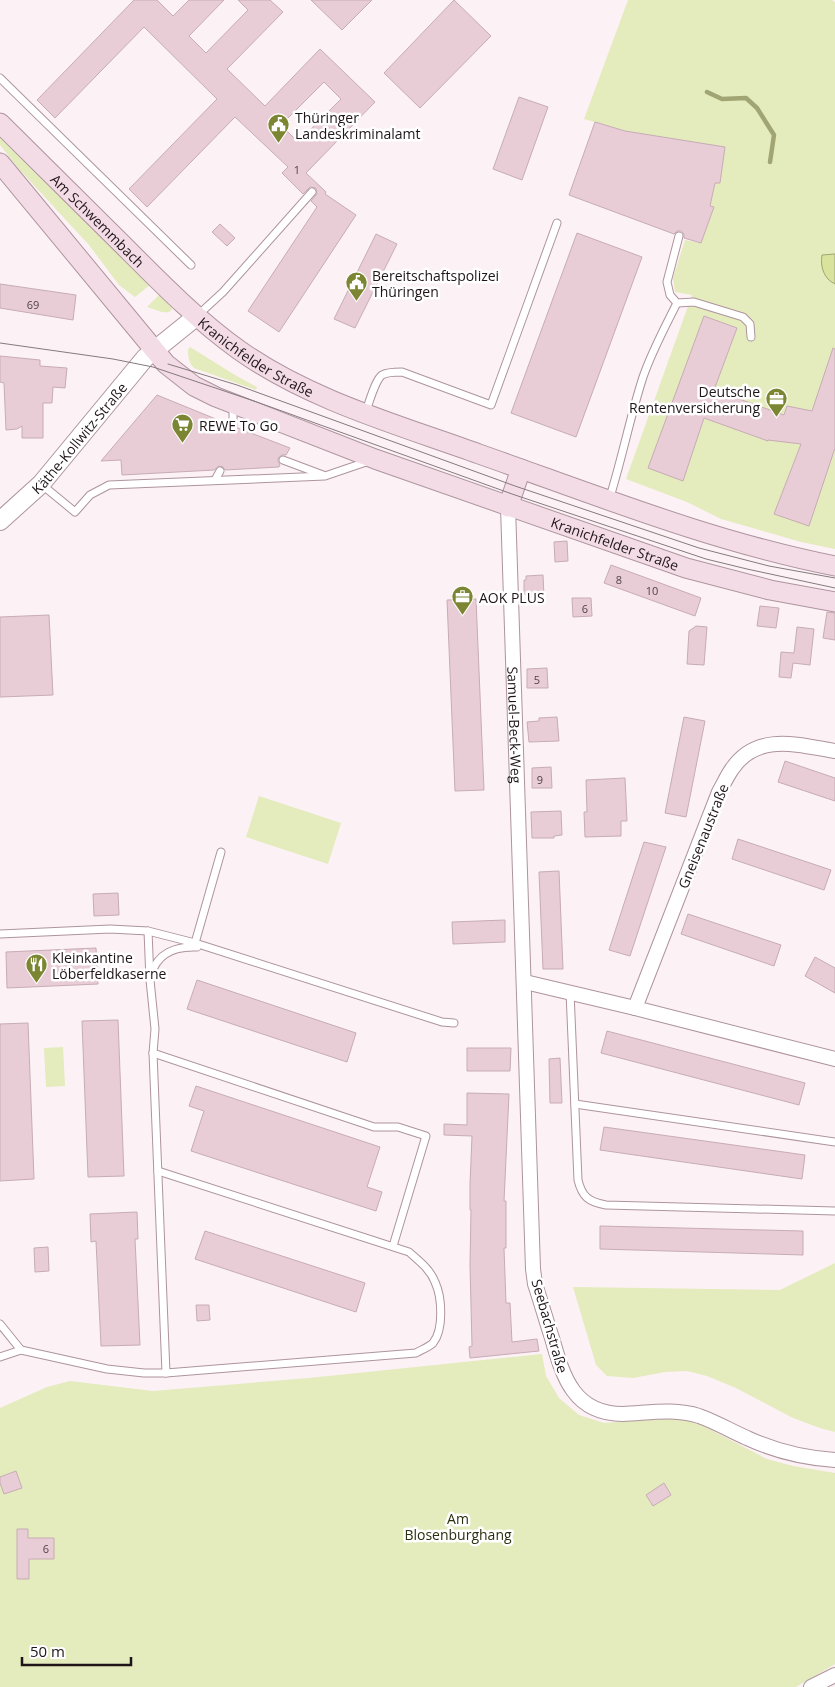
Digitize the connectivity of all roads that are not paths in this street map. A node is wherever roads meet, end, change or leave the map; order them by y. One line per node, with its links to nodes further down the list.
1 (0, 78): 7 (lane)
2 (0, 123): 9 (main road, Am Schwemmbach)
3 (0, 163): 11 (main road)
4 (312, 192): 9 (lane)
5 (557, 223): 13 (lane)
6 (679, 236): 8 (lane)
7 (191, 265)
8 (677, 303): 10 (lane); 22 (lane)
9 (197, 316): 11 (street, Kranichfelder Straße); 13 (main road, Kranichfelder Straße)
10 (751, 337)
11 (154, 350): 12 (main road, Kranichfelder Straße); 21 (street, Käthe-Kollwitz-Straße)
12 (233, 404): 14 (lane); 15 (main road, Kranichfelder Straße)
13 (365, 413): 17 (main road, Kranichfelder Straße)
14 (233, 427)
15 (375, 459): 19 (lane); 23 (main road, Kranichfelder Straße)
16 (283, 460): 19 (lane)
17 (520, 469): 22 (main road, Kranichfelder Straße); 23 (main road, Samuel-Beck-Weg)
18 (220, 471): 20 (lane)
19 (325, 476): 20 (lane)
20 (215, 480): 21 (lane)
21 (41, 484): 24 (street, Käthe-Kollwitz-Straße)
22 (608, 500): 25 (main road, Kranichfelder Straße)
23 (508, 507): 26 (main road, Kranichfelder Straße); 34 (street, Samuel-Beck-Weg)
24 (0, 522)
25 (835, 566)
26 (835, 602)
27 (835, 751): 36 (street, Gneisenaustraße)
28 (221, 852): 31 (lane)
29 (148, 931): 30 (lane); 31 (lane); 33 (lane)
30 (0, 934)
31 (195, 944): 32 (lane)
32 (206, 947): 33 (lane); 37 (lane)
33 (150, 980): 38 (lane)
34 (524, 982): 35 (street); 49 (street, Seebachstraße)
35 (570, 992): 36 (street); 40 (lane)
36 (635, 1008): 39 (street)
37 (454, 1023)
38 (153, 1053): 42 (lane); 44 (lane)
39 (835, 1059)
40 (574, 1104): 41 (lane); 43 (lane)
41 (835, 1142)
42 (158, 1171): 44 (lane); 48 (lane)
43 (835, 1211)
44 (393, 1246): 48 (lane)
45 (0, 1324): 46 (lane)
46 (21, 1350): 47 (lane); 48 (lane)
47 (0, 1357)
48 (166, 1373)
49 (835, 1460)
50 (835, 1675): 51 (street)
51 (812, 1687)

